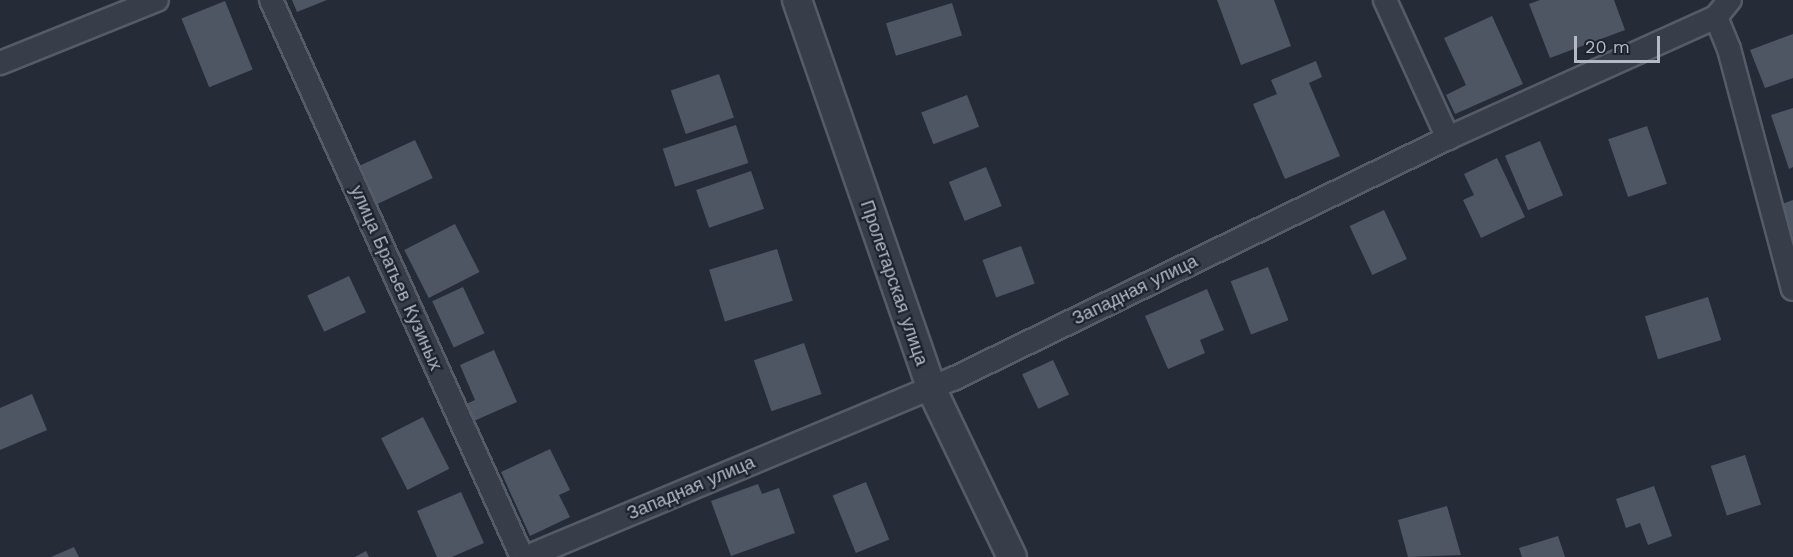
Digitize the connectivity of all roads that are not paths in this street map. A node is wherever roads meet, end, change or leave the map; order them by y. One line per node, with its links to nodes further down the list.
1 (157, 0): 6 (street)
2 (271, 0): 10 (street, улица Братьев Кузиных)
3 (797, 0): 9 (street, Пролетарская улица)
4 (1386, 0): 7 (street)
5 (1723, 8): 7 (street, Западная улица); 8 (street)
6 (0, 63)
7 (1448, 138): 9 (street, Западная улица)
8 (1793, 289)
9 (931, 388): 11 (street, Западная улица); 12 (street, Пролетарская улица)
10 (522, 557)
11 (527, 557)
12 (1012, 557)

